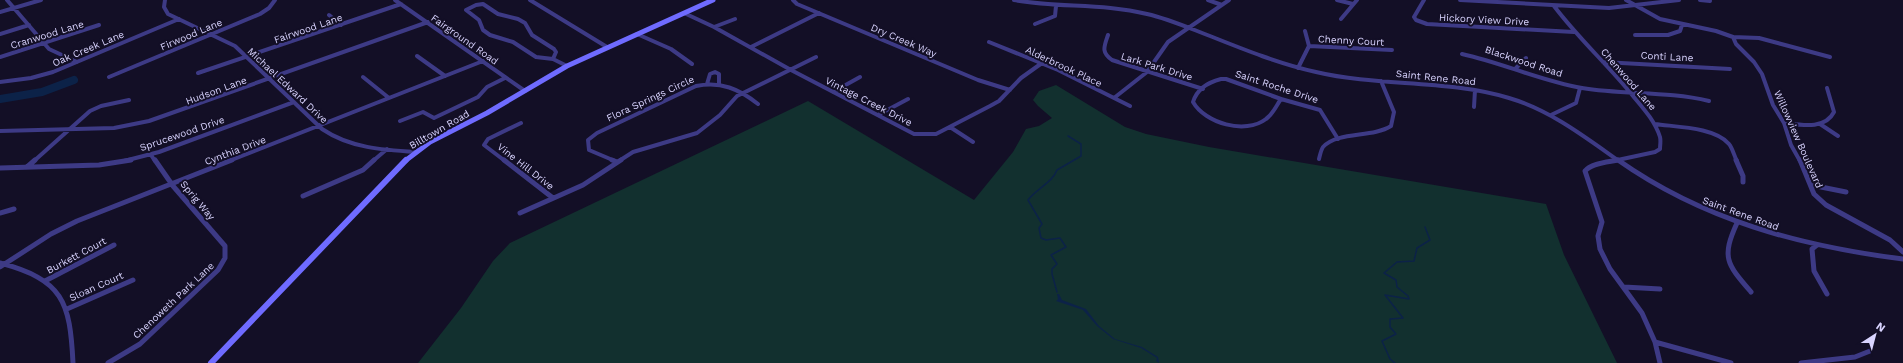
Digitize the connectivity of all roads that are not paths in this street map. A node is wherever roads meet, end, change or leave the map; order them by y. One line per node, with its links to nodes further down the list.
1 (7, 0): 26 (street)
2 (41, 0): 26 (street)
3 (165, 0): 31 (street, Michael Edward Drive)
4 (275, 0): 45 (street, Firwood Lane)
5 (395, 0): 20 (street, Fairground Road)
6 (530, 0): 54 (street)
7 (713, 0): 28 (main road, Billtown Road)
8 (793, 0): 29 (street, Dry Creek Way)
9 (1014, 0): 23 (street, Saint Rene Road)
10 (1208, 0): 22 (street)
11 (1229, 0): 22 (street)
12 (1337, 0): 21 (street)
13 (1357, 0): 21 (street)
14 (1424, 0): 43 (street, Hickory View Drive)
15 (1460, 0): 24 (street)
16 (1626, 0): 25 (street)
17 (1679, 0): 25 (street)
18 (1700, 0): 19 (street)
19 (1710, 1)
20 (401, 4): 34 (street, Fairground Road); 38 (street, Fairwood Lane)
21 (1353, 4): 33 (street)
22 (1222, 5): 41 (street)
23 (1056, 6): 35 (street); 41 (street, Saint Rene Road)
24 (1554, 6): 25 (street); 43 (street, Chenwood Lane)
25 (1636, 6): 39 (street)
26 (14, 8): 27 (street); 36 (street)
27 (0, 12)
28 (684, 13): 40 (street, Vintage Creek Drive); 46 (main road, Billtown Road)
29 (820, 13): 52 (street); 91 (street, Dry Creek Way)
30 (329, 15): 38 (street)
31 (179, 19): 45 (street, Michael Edward Drive); 65 (street, Oak Creek Lane)
32 (735, 19): 40 (street)
33 (1341, 19)
34 (428, 22): 64 (street, Fairground Road); 82 (street, Hudson Lane)
35 (1035, 24)
36 (29, 25): 44 (street); 51 (street)
37 (99, 25): 51 (street, Cranwood Lane)
38 (341, 25): 60 (street, Fairwood Lane)
39 (1682, 25): 48 (street); 49 (street)
40 (714, 27): 52 (street, Vintage Creek Drive)
41 (1188, 28): 70 (street, Saint Rene Road); 74 (street)
42 (1305, 31): 53 (street)
43 (1574, 32): 66 (street, Chenwood Lane)
44 (0, 34)
45 (212, 34): 60 (street, Michael Edward Drive); 78 (street, Firwood Lane)
46 (637, 34): 54 (main road, Billtown Road); 68 (street)
47 (1108, 35): 74 (street, Lark Park Drive)
48 (1635, 35)
49 (1733, 37): 58 (street); 111 (street, Willowview Boulevard)
50 (990, 42): 67 (street, Alderbrook Place)
51 (44, 43): 59 (street, Cranwood Lane); 65 (street)
52 (751, 46): 73 (street, Vintage Creek Drive)
53 (1309, 46): 55 (street, Chenny Court); 70 (street)
54 (608, 47): 69 (main road, Billtown Road)
55 (1392, 50)
56 (1462, 54): 71 (street, Blackwood Road)
57 (417, 56): 77 (street)
58 (1830, 56)
59 (0, 57)
60 (248, 57): 75 (street, Fairwood Lane); 82 (street, Michael Edward Drive)
61 (816, 57): 73 (street)
62 (1526, 58): 71 (street)
63 (553, 59): 63 (street); 69 (street)
64 (483, 61): 77 (street, Cynthia Drive); 81 (street, Fairground Road)
65 (77, 62): 85 (street, Oak Creek Lane)
66 (1603, 62): 72 (street, Conti Lane); 96 (street, Chenwood Lane)
67 (1042, 63): 91 (street, Vintage Creek Drive); 98 (street, Alderbrook Place)
68 (692, 64)
69 (567, 66): 93 (main road, Billtown Road)
70 (1298, 68): 84 (street, Saint Rene Road)
71 (1516, 68): 88 (street, Blackwood Road)
72 (1730, 69)
73 (791, 70): 94 (street); 95 (street, Vintage Creek Drive)
74 (1147, 72): 90 (street, Lark Park Drive); 98 (street)
75 (198, 73)
76 (1213, 74): 83 (street)
77 (445, 76): 97 (street, Cynthia Drive)
78 (110, 77)
79 (363, 77): 97 (street)
80 (860, 77): 95 (street)
81 (505, 78): 93 (street, Fairground Road); 109 (street)
82 (270, 79): 103 (street, Michael Edward Drive); 116 (street, Hudson Lane)
83 (1218, 79): 90 (street); 99 (street, Saint Roche Drive)
84 (1381, 81): 92 (street, Saint Rene Road); 119 (street)
85 (0, 82)
86 (707, 84): 87 (street, Flora Springs Circle); 87 (street); 126 (street, Flora Springs Circle)
87 (719, 84): 94 (street, Flora Springs Circle)
88 (1580, 88): 96 (street, Blackwood Road); 108 (street)
89 (1827, 88): 113 (street)
90 (1203, 89): 99 (street)
91 (1010, 90): 115 (street, Vintage Creek Drive)
92 (1475, 90): 106 (street); 108 (street, Saint Rene Road)
93 (524, 91): 122 (main road, Billtown Road)
94 (744, 92): 104 (street, Flora Springs Circle); 126 (street)
95 (833, 92): 107 (street, Vintage Creek Drive)
96 (1630, 92): 102 (street); 112 (street, Chenwood Lane)
97 (389, 98): 114 (street, Cynthia Drive)
98 (1114, 98): 105 (street, Alderbrook Place)
99 (1281, 99): 119 (street, Saint Roche Drive)
100 (129, 100): 116 (street)
101 (908, 100): 107 (street)
102 (1709, 101)
103 (294, 102): 114 (street, Michael Edward Drive); 123 (street, Sprucewood Drive)
104 (758, 104)
105 (1130, 106)
106 (1474, 107)
107 (878, 115): 115 (street, Vintage Creek Drive)
108 (1551, 115): 125 (street, Saint Rene Road)
109 (400, 120)
110 (522, 123): 134 (street, Vine Hill Drive)
111 (1784, 123): 113 (street); 131 (street, Willowview Boulevard)
112 (1655, 124): 125 (street, Chenwood Lane); 129 (street)
113 (1820, 124): 118 (street)
114 (320, 126): 121 (street, Michael Edward Drive); 130 (street, Cynthia Drive)
115 (950, 127): 120 (street)
116 (69, 129): 117 (street, Hudson Lane); 127 (street)
117 (0, 131)
118 (1838, 136)
119 (1338, 139): 124 (street)
120 (973, 142)
121 (387, 149): 122 (street, Michael Edward Drive); 133 (street)
122 (416, 152): 156 (main road, Billtown Road)
123 (151, 155): 127 (street, Sprucewood Drive); 130 (street, Sprig Way)
124 (1319, 159)
125 (1618, 161): 138 (street, Saint Rene Road); 147 (street, Chenwood Lane)
126 (617, 162): 134 (street)
127 (27, 167): 128 (street, Sprucewood Drive)
128 (0, 168)
129 (1743, 182)
130 (171, 183): 142 (street, Sprig Way); 144 (street, Cynthia Drive)
131 (1811, 185): 132 (street); 141 (street, Willowview Boulevard)
132 (1846, 192)
133 (303, 196)
134 (553, 198): 137 (street)
135 (14, 209): 136 (street)
136 (0, 213)
137 (520, 213)
138 (1737, 223): 140 (street, Saint Rene Road); 149 (street)
139 (114, 245): 146 (street, Burkett Court)
140 (1817, 245): 143 (street, Saint Rene Road); 150 (street)
141 (1903, 252)
142 (225, 258): 155 (street, Chenoweth Park Lane)
143 (1903, 259)
144 (2, 265): 146 (street)
145 (133, 280): 151 (street, Sloan Court)
146 (45, 281): 151 (street)
147 (1624, 287): 148 (street); 152 (street, Chenwood Lane)
148 (1660, 289)
149 (1751, 292)
150 (1827, 294)
151 (67, 309): 154 (street)
152 (1655, 342): 157 (street, Chenwood Lane); 158 (street)
153 (1870, 351): 159 (street)
154 (73, 363)
155 (108, 363)
156 (211, 363)
157 (1660, 363)
158 (1731, 363)
159 (1801, 363)

